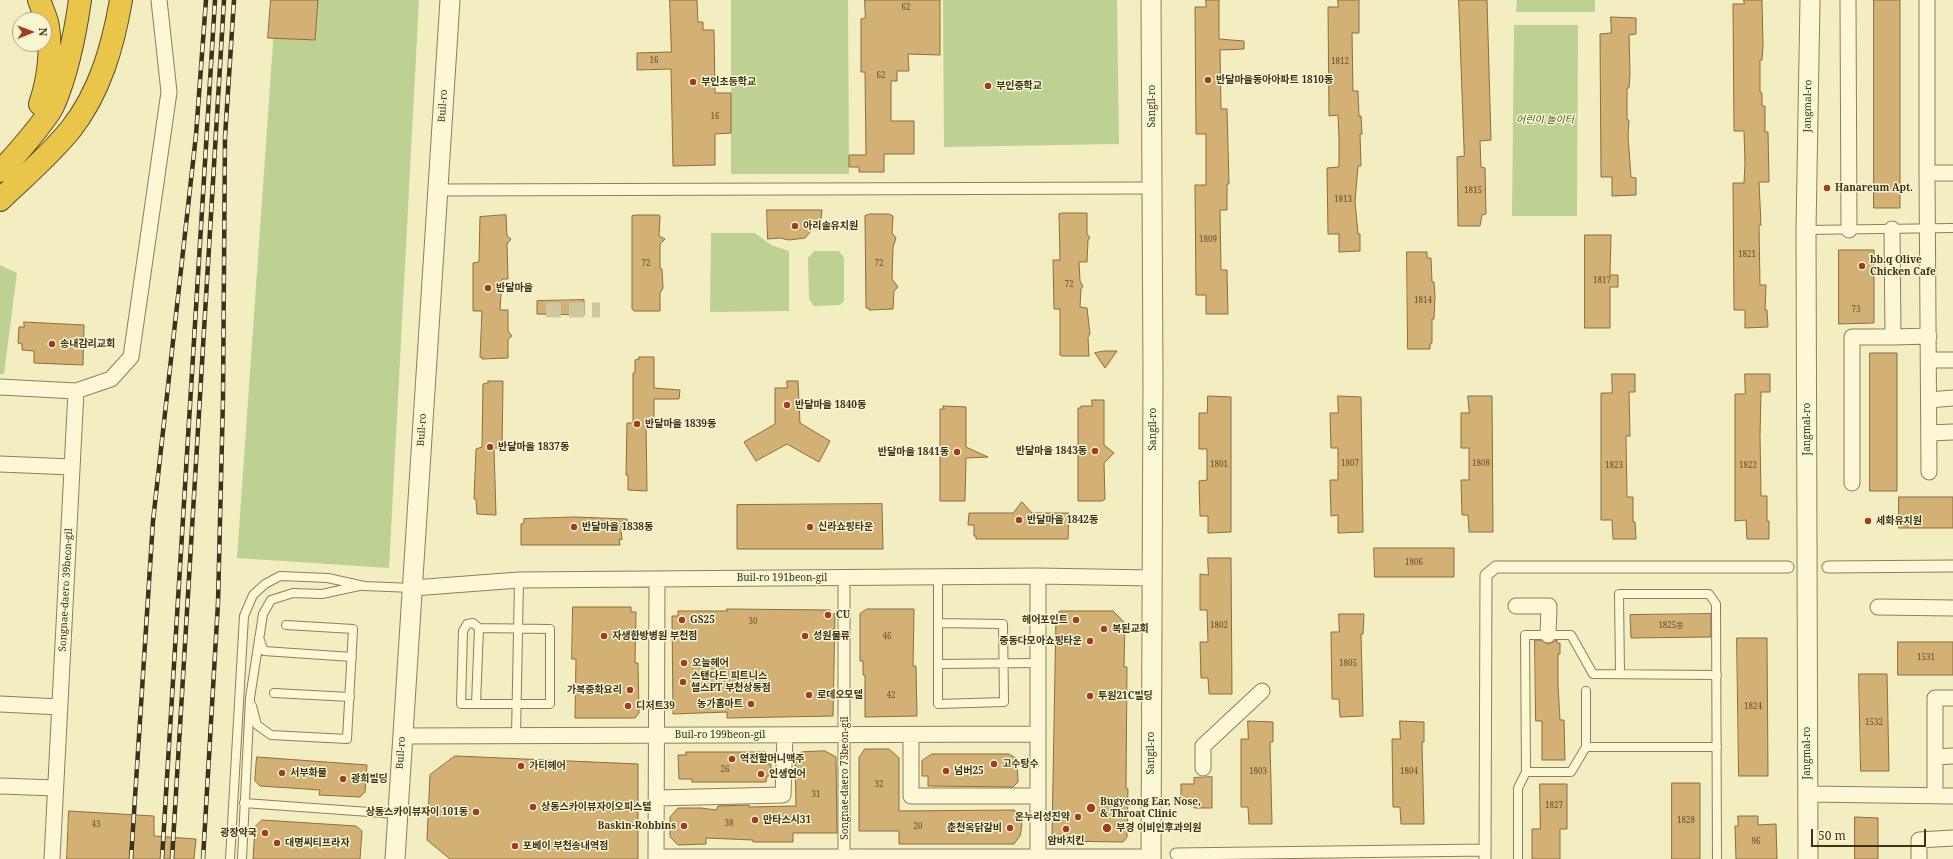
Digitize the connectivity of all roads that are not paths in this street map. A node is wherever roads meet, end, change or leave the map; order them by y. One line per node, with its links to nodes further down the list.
1 (39, 0): 12 (highway)
2 (80, 0): 11 (highway)
3 (95, 0): 11 (highway)
4 (121, 0): 13 (highway)
5 (159, 0): 30 (street)
6 (450, 0): 18 (street, Buil-ro)
7 (1152, 0): 17 (street, Sangil-ro)
8 (1810, 0): 23 (street, Jangmal-ro)
9 (1848, 0): 24 (street)
10 (1927, 0): 16 (street)
11 (78, 55): 12 (highway); 13 (highway)
12 (22, 146): 14 (highway)
13 (35, 166): 19 (highway)
14 (0, 171)
15 (1953, 173): 16 (street)
16 (1927, 174): 20 (street)
17 (1152, 188): 18 (street); 45 (street, Sangil-ro)
18 (438, 190): 49 (street, Buil-ro)
19 (0, 200)
20 (1928, 228): 21 (lane); 22 (lane); 25 (street)
21 (1953, 228)
22 (1892, 229): 24 (lane); 26 (street)
23 (1806, 230): 24 (lane); 90 (street, Jangmal-ro)
24 (1849, 230)
25 (1929, 336): 26 (street); 27 (street)
26 (1893, 337): 38 (street)
27 (1929, 360): 28 (street); 32 (street)
28 (1953, 360)
29 (0, 387): 30 (street)
30 (76, 391): 36 (street, Songnae-daero 39beon-gil)
31 (1953, 398): 32 (street)
32 (1929, 400): 34 (street)
33 (1953, 432): 34 (street)
34 (1929, 433): 37 (street)
35 (0, 464): 36 (street)
36 (72, 467): 74 (street, Songnae-daero 39beon-gil)
37 (1930, 472)
38 (1852, 483)
39 (1953, 566): 41 (street)
40 (1788, 567): 99 (street)
41 (1828, 567)
42 (938, 576): 43 (street, Buil-ro 191beon-gil); 44 (street, Buil-ro 191beon-gil); 53 (lane)
43 (1038, 576): 45 (street, Buil-ro 191beon-gil); 60 (street)
44 (844, 577): 46 (street, Buil-ro 191beon-gil); 77 (street, Songnae-daero 73beon-gil)
45 (1152, 578): 103 (street, Sangil-ro)
46 (657, 579): 47 (street, Buil-ro 191beon-gil); 81 (street)
47 (519, 580): 49 (street, Buil-ro 191beon-gil); 56 (lane)
48 (364, 586): 49 (lane); 58 (lane); 105 (lane)
49 (413, 588): 79 (street, Buil-ro)
50 (1516, 606): 57 (street)
51 (1878, 607): 52 (street)
52 (1953, 608)
53 (938, 623): 61 (lane); 62 (lane)
54 (286, 625): 59 (lane)
55 (480, 628): 56 (lane); 72 (lane); 72 (lane)
56 (518, 628): 73 (lane); 73 (lane)
57 (1548, 635): 63 (lane); 87 (lane)
58 (259, 637): 59 (lane); 69 (lane)
59 (352, 657): 68 (lane)
60 (1038, 663): 62 (lane); 75 (street)
61 (938, 664): 62 (lane); 62 (lane)
62 (1004, 664)
63 (1620, 674): 64 (lane); 64 (lane)
64 (1716, 674): 83 (lane)
65 (1262, 691): 86 (street)
66 (1586, 691): 82 (lane)
67 (274, 693): 68 (lane)
68 (350, 697): 69 (lane)
69 (250, 698): 95 (lane)
70 (1953, 698): 85 (street)
71 (0, 704): 74 (street)
72 (476, 704): 73 (lane)
73 (516, 705): 80 (lane)
74 (60, 706): 89 (street, Songnae-daero 39beon-gil)
75 (1038, 734): 78 (street, Buil-ro 199beon-gil); 92 (street)
76 (785, 735): 77 (street, Buil-ro 199beon-gil); 81 (street, Buil-ro 199beon-gil); 94 (street)
77 (845, 735): 78 (street, Buil-ro 199beon-gil); 101 (street, Songnae-daero 73beon-gil)
78 (911, 735): 92 (street)
79 (402, 736): 80 (street, Buil-ro 199beon-gil); 96 (street, Buil-ro)
80 (516, 736): 81 (street, Buil-ro 199beon-gil)
81 (657, 736): 94 (street)
82 (1586, 747): 83 (lane); 87 (lane)
83 (1717, 747): 109 (lane)
84 (1953, 756): 85 (street)
85 (1935, 757): 91 (street)
86 (1203, 768)
87 (1526, 772): 108 (lane)
88 (0, 786): 89 (street)
89 (56, 788): 104 (street, Songnae-daero 39beon-gil)
90 (1808, 794): 91 (street); 110 (street, Jangmal-ro)
91 (1935, 795): 93 (street)
92 (1038, 796): 102 (street)
93 (1953, 796)
94 (656, 798): 100 (street)
95 (244, 803): 96 (lane); 106 (lane)
96 (397, 814): 107 (street, Buil-ro)
97 (1953, 838): 111 (street)
98 (1176, 854): 99 (street)
99 (1485, 855)
100 (656, 857): 101 (street)
101 (844, 857): 102 (street)
102 (1038, 857): 103 (street)
103 (1146, 857)
104 (52, 859)
105 (230, 859)
106 (242, 859)
107 (394, 859)
108 (1518, 859)
109 (1717, 859)
110 (1808, 859)
111 (1919, 859)

